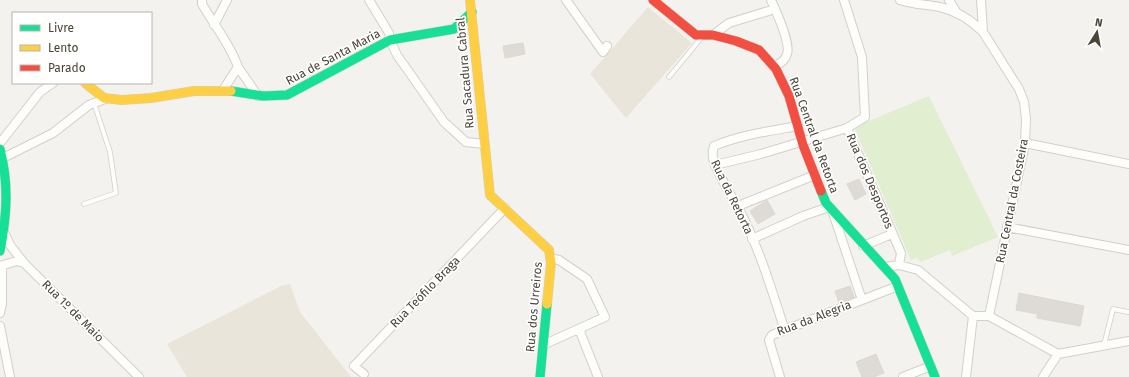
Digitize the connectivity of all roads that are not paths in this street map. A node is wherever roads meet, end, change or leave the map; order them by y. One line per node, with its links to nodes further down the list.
1 (202, 0): 15 (street)
2 (227, 0): 15 (street)
3 (369, 0): 18 (street)
4 (471, 0): 13 (street, Rua Sacadura Cabral)
5 (566, 0): 19 (street)
6 (653, 0): 17 (street, Rua Central da Retorta)
7 (771, 0): 12 (street)
8 (844, 0): 30 (street)
9 (900, 0): 14 (street)
10 (949, 0): 14 (street)
11 (980, 0): 16 (street, Rua Central da Costeira)
12 (775, 9): 17 (street); 21 (street)
13 (472, 12): 18 (street, Rua de Santa Maria); 34 (street, Rua Sacadura Cabral)
14 (957, 13): 16 (street)
15 (214, 26): 20 (street)
16 (983, 32): 33 (street, Rua Central da Costeira)
17 (708, 35): 21 (street, Rua Central da Retorta); 22 (lane)
18 (390, 40): 26 (street, Rua de Santa Maria); 34 (street)
19 (607, 46)
20 (238, 67): 25 (street); 26 (street)
21 (774, 67): 29 (street, Rua Central da Retorta)
22 (669, 77)
23 (52, 84): 32 (street)
24 (86, 84): 27 (street)
25 (223, 90): 26 (street, Rua de Santa Maria); 27 (street, Rua de Santa Maria)
26 (258, 96)
27 (105, 99): 28 (street)
28 (94, 103): 35 (street); 39 (lane)
29 (798, 126): 31 (street, Rua Central da Retorta); 37 (street, Rua da Retorta)
30 (847, 128): 31 (street); 45 (street, Rua dos Desportos)
31 (802, 141): 37 (street); 38 (street, Rua Central da Retorta)
32 (0, 143)
33 (1024, 143): 36 (street); 43 (street, Rua Central da Costeira)
34 (484, 144): 41 (street, Rua dos Urreiros)
35 (1, 154): 44 (street)
36 (1129, 164)
37 (715, 165): 40 (street, Rua da Retorta)
38 (815, 175): 40 (street); 42 (street, Rua Central da Retorta)
39 (84, 204)
40 (738, 206): 46 (street, Rua da Retorta)
41 (505, 208): 51 (street, Rua dos Urreiros); 70 (street, Rua Teófilo Braga)
42 (830, 208): 46 (street); 48 (street, Rua Central da Retorta); 57 (street, Rua Central da Retorta)
43 (1007, 227): 50 (street); 61 (street, Rua Central da Costeira)
44 (4, 231): 47 (street); 49 (street)
45 (892, 234): 48 (street, Rua dos Desportos); 53 (street, Rua dos Desportos)
46 (752, 239): 63 (street, Rua da Retorta)
47 (10, 245): 49 (street); 52 (street)
48 (863, 246): 55 (street, Rua Central da Retorta)
49 (0, 249)
50 (1129, 250)
51 (550, 258): 64 (street); 66 (street, Rua dos Urreiros)
52 (24, 263): 54 (street); 72 (street, Rua 1º de Maio)
53 (899, 265): 55 (street); 60 (street)
54 (2, 266): 59 (street)
55 (884, 268): 56 (street, Rua Central da Retorta)
56 (898, 286): 57 (street, Rua da Alegria); 69 (street, Rua Central da Retorta)
57 (862, 300): 63 (street, Rua da Alegria)
58 (1128, 312): 67 (lane)
59 (0, 313)
60 (973, 316): 61 (street); 78 (street)
61 (989, 316): 68 (street)
62 (0, 326): 71 (street)
63 (784, 328): 75 (street, Rua da Alegria)
64 (579, 329): 66 (street); 74 (street)
65 (1129, 341): 67 (street)
66 (543, 345): 73 (street, Rua dos Urreiros)
67 (1104, 345): 68 (street)
68 (1058, 354): 79 (street)
69 (931, 366): 76 (street); 77 (street, Rua Central da Retorta)
70 (364, 374)
71 (10, 377)
72 (139, 377)
73 (540, 377)
74 (598, 377)
75 (780, 377)
76 (903, 377)
77 (935, 377)
78 (966, 377)
79 (1043, 377)

